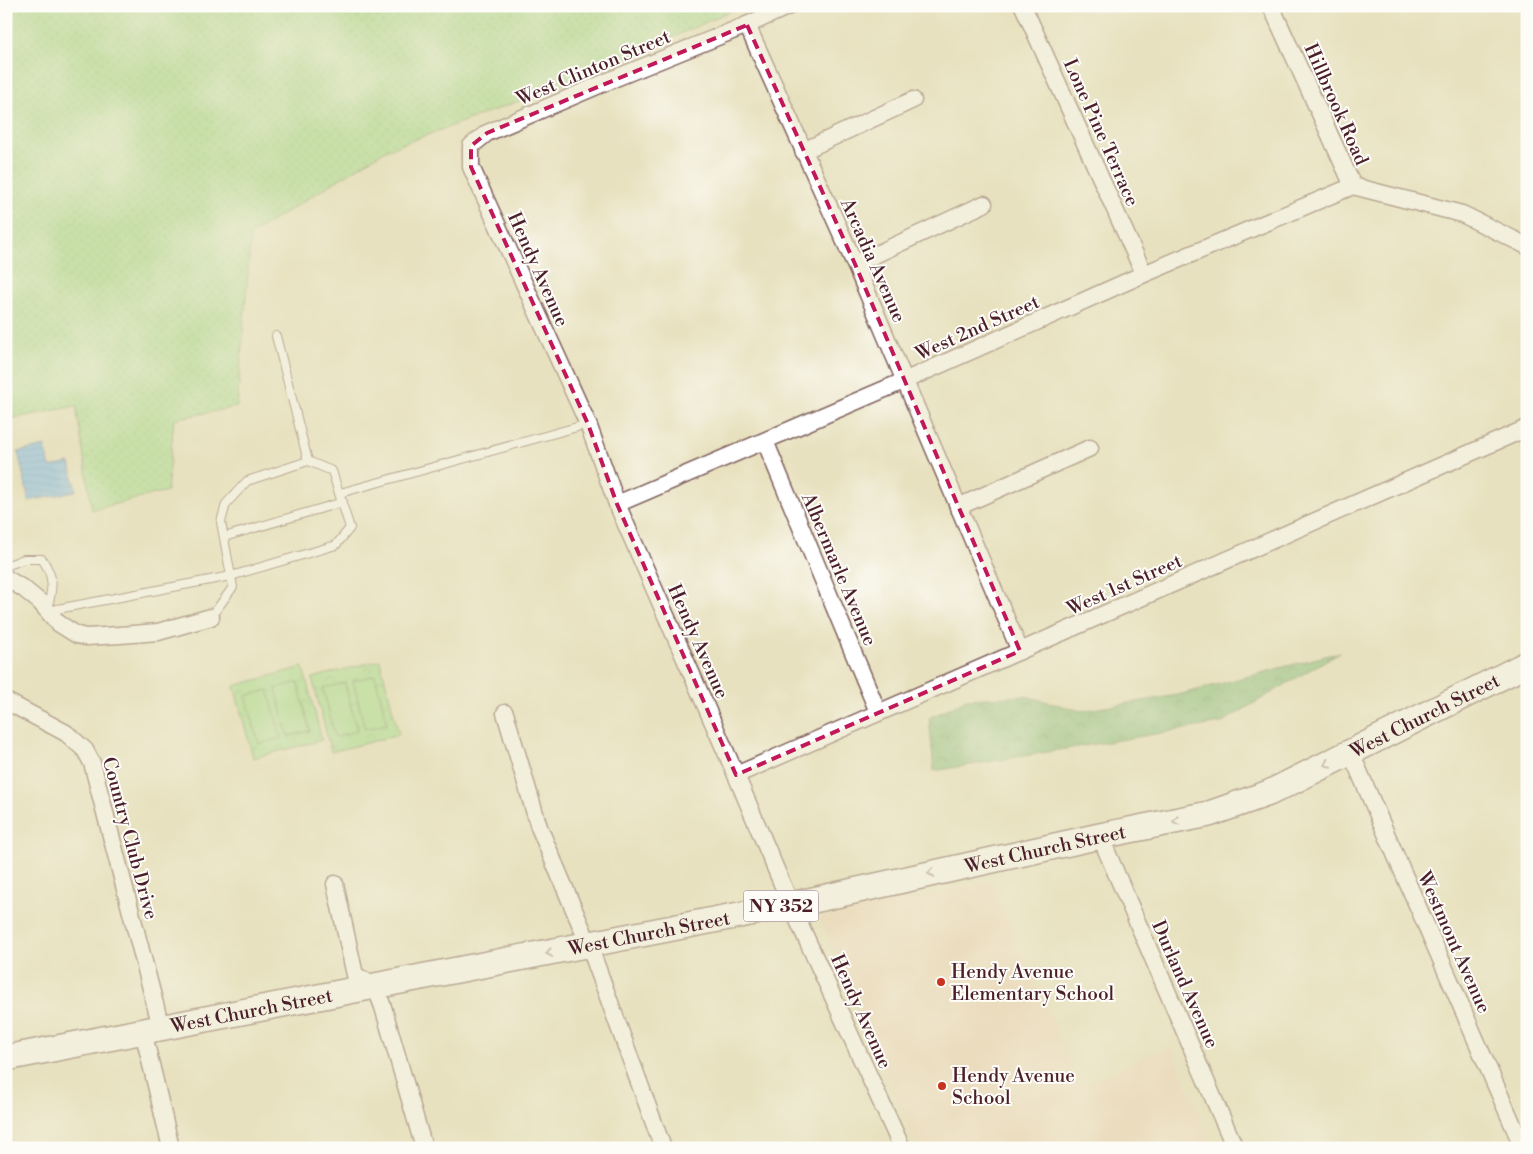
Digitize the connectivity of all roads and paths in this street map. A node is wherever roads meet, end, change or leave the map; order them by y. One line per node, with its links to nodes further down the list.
1 (789, 6): 4 (street, West Clinton Street)
2 (1023, 6): 12 (street, Lone Pine Terrace)
3 (1271, 6): 8 (street, Hillbrook Road)
4 (747, 25): 6 (street, West Clinton Street); 7 (street, Arcadia Avenue)
5 (913, 100): 7 (street)
6 (471, 146): 15 (street, Hendy Avenue)
7 (803, 151): 11 (street, Arcadia Avenue)
8 (1353, 186): 10 (street, Hillbrook Road); 12 (street, West 2nd Street)
9 (984, 204): 11 (street)
10 (1527, 246)
11 (855, 264): 14 (street, Arcadia Avenue)
12 (1144, 274): 14 (street, West 2nd Street)
13 (276, 336): 19 (lane)
14 (906, 380): 17 (street, West 2nd Street); 23 (street, Arcadia Avenue)
15 (588, 424): 20 (lane); 22 (street, Hendy Avenue)
16 (1527, 428): 30 (street, West 1st Street)
17 (764, 441): 22 (street, West 2nd Street); 33 (street, Albermarle Avenue)
18 (1090, 448): 23 (street)
19 (308, 461): 20 (lane); 24 (lane)
20 (340, 493): 21 (lane)
21 (343, 502): 24 (lane); 26 (lane)
22 (617, 504): 36 (street, Hendy Avenue)
23 (958, 506): 30 (street, Arcadia Avenue)
24 (224, 537): 26 (lane)
25 (6, 566): 28 (lane)
26 (231, 576): 28 (lane); 29 (lane)
27 (6, 578): 28 (street)
28 (47, 611): 29 (street)
29 (211, 616)
30 (1020, 651): 33 (street, West 1st Street)
31 (1527, 664): 35 (main road, West Church Street / NY 352)
32 (6, 701): 42 (street, Country Club Drive)
33 (878, 712): 36 (street, West 1st Street)
34 (505, 713): 40 (street)
35 (1351, 753): 37 (main road, West Church Street / NY 352, one-way to 37); 49 (street, Westmont Avenue)
36 (736, 775): 39 (street, Hendy Avenue)
37 (1100, 836): 39 (main road, West Church Street / NY 352, one-way to 39); 48 (street, Durland Avenue)
38 (335, 884): 41 (street)
39 (791, 904): 40 (main road, West Church Street / NY 352); 47 (street, Hendy Avenue)
40 (589, 945): 41 (main road, West Church Street / NY 352, one-way to 41); 46 (street)
41 (375, 986): 42 (main road, West Church Street / NY 352); 45 (street)
42 (152, 1029): 43 (main road, West Church Street / NY 352); 44 (street, Country Club Drive)
43 (6, 1058)
44 (171, 1148)
45 (424, 1148)
46 (662, 1148)
47 (902, 1148)
48 (1235, 1148)
49 (1523, 1148)

